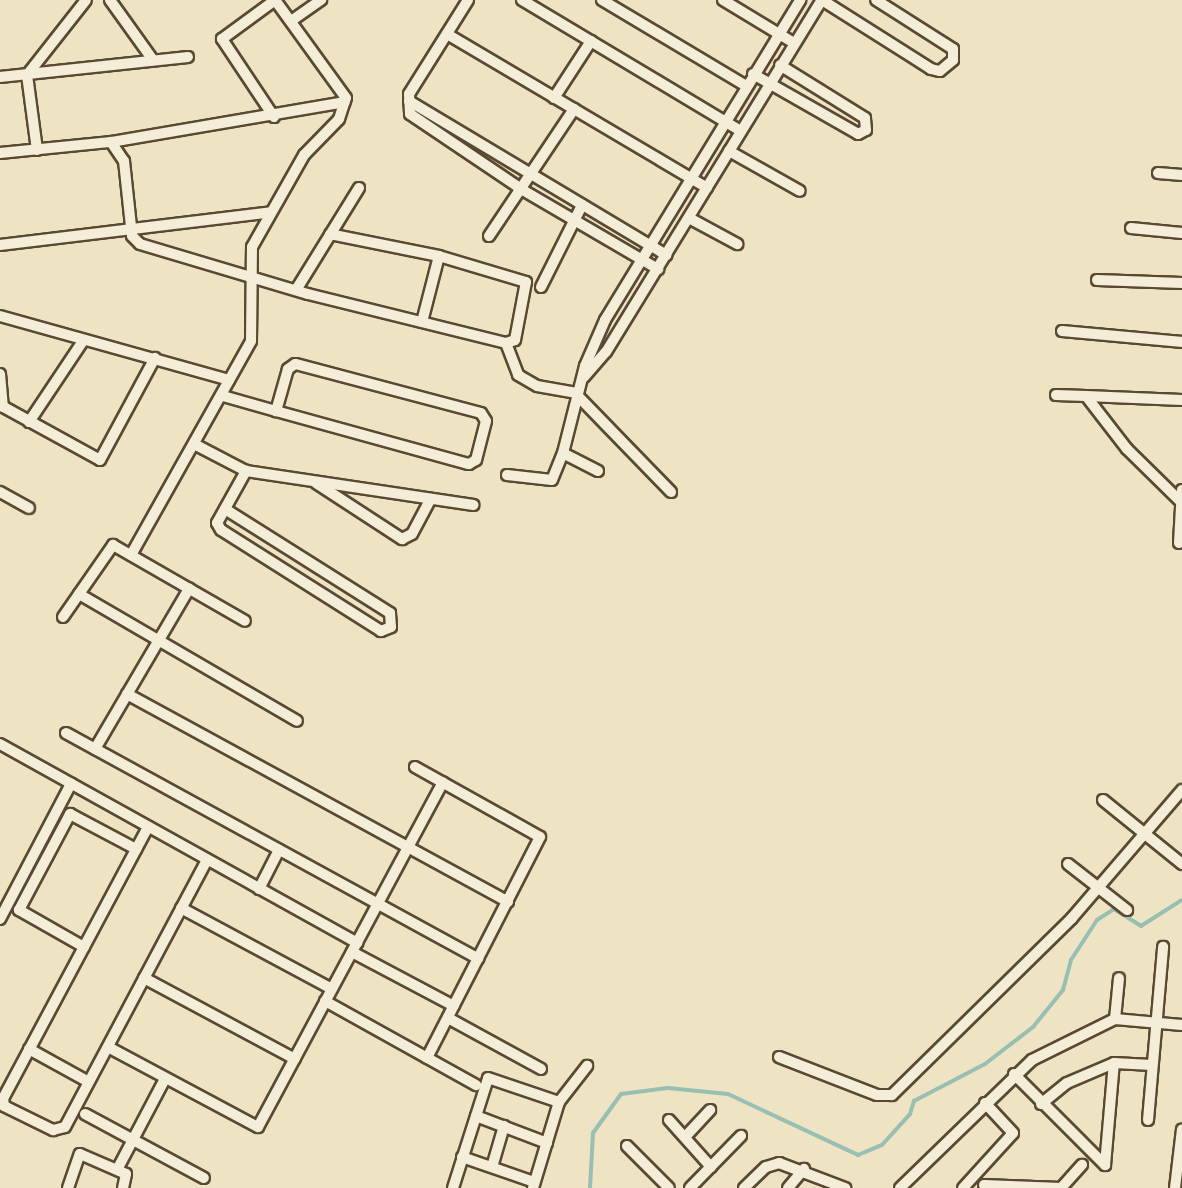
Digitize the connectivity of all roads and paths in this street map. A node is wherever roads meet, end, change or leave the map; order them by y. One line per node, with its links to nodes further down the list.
1 (86, 0): 21 (street)
2 (110, 0): 18 (street)
3 (275, 0): 12 (street); 29 (street)
4 (321, 0): 12 (street)
5 (468, 0): 13 (street)
6 (522, 0): 15 (street)
7 (602, 0): 24 (street)
8 (723, 0): 14 (street)
9 (800, 0): 14 (street)
10 (822, 0): 11 (street); 16 (street)
11 (876, 0)
12 (291, 21): 27 (street)
13 (447, 34): 25 (street); 26 (street)
14 (779, 34): 16 (street); 20 (street)
15 (591, 41): 25 (street); 30 (street)
16 (794, 43): 19 (street)
17 (188, 57): 18 (street)
18 (153, 60): 21 (street)
19 (780, 65): 23 (street); 23 (street)
20 (753, 74): 23 (street); 24 (street)
21 (27, 75): 22 (street); 34 (street)
22 (0, 77)
23 (770, 83): 31 (street)
24 (746, 86): 30 (street)
25 (554, 98): 28 (street)
26 (409, 101): 33 (street); 37 (street)
27 (345, 102): 29 (street); 47 (street)
28 (574, 109): 40 (street); 41 (street)
29 (274, 117): 32 (street)
30 (725, 121): 31 (street); 41 (street)
31 (741, 131): 35 (street)
32 (111, 142): 34 (street); 51 (street)
33 (483, 145): 37 (street); 40 (street)
34 (37, 150): 36 (street)
35 (729, 151): 43 (street); 45 (street)
36 (0, 153)
37 (475, 159): 44 (street)
38 (1158, 173): 39 (street)
39 (1182, 175)
40 (533, 176): 44 (street); 46 (street)
41 (690, 178): 43 (street); 57 (street)
42 (359, 188): 53 (street)
43 (707, 188): 49 (street)
44 (521, 189): 48 (street); 54 (street)
45 (800, 191)
46 (582, 205): 48 (street); 57 (street)
47 (271, 212): 51 (street); 62 (street)
48 (572, 218): 60 (street); 65 (street)
49 (689, 218): 55 (street); 58 (street)
50 (1131, 228): 52 (street)
51 (132, 230): 56 (street); 62 (street)
52 (1182, 233)
53 (330, 234): 59 (street); 66 (street)
54 (489, 236)
55 (737, 244)
56 (0, 245)
57 (650, 245): 58 (street); 60 (street)
58 (666, 255): 61 (street)
59 (439, 256): 68 (street); 72 (street)
60 (642, 259): 61 (street); 76 (street)
61 (658, 269): 76 (street)
62 (251, 274): 66 (street); 75 (street)
63 (1097, 280): 64 (street)
64 (1182, 283)
65 (541, 287)
66 (296, 290): 68 (street)
67 (0, 316): 70 (street)
68 (422, 322): 72 (street)
69 (1062, 331): 71 (street)
70 (83, 341): 73 (street); 83 (street)
71 (1182, 342)
72 (506, 343): 76 (street)
73 (155, 358): 75 (street); 83 (street)
74 (0, 374): 81 (street)
75 (229, 380): 78 (street)
76 (576, 390): 85 (street); 92 (street)
77 (1056, 395): 79 (street)
78 (223, 396): 82 (street); 84 (street)
79 (1086, 396): 80 (street); 94 (street)
80 (1182, 400)
81 (2, 406): 83 (street)
82 (276, 411): 82 (street)
83 (29, 422)
84 (196, 445): 86 (street); 99 (street)
85 (563, 453): 87 (street); 88 (street)
86 (246, 471): 89 (street); 97 (street)
87 (598, 471)
88 (507, 475)
89 (313, 481): 93 (street); 93 (street)
90 (1182, 490): 94 (street)
91 (0, 492): 96 (street)
92 (671, 492)
93 (431, 499): 95 (street)
94 (1181, 502): 98 (street)
95 (473, 505)
96 (29, 508)
97 (225, 509): 100 (street); 102 (street)
98 (1179, 543)
99 (131, 555): 101 (street); 103 (street)
100 (326, 572): 102 (street); 102 (street)
101 (189, 589): 105 (street); 106 (street)
102 (315, 591)
103 (79, 594): 104 (street); 106 (street)
104 (63, 617)
105 (245, 621)
106 (159, 641): 107 (street); 108 (street)
107 (127, 694): 111 (street); 119 (street)
108 (297, 721)
109 (66, 733): 111 (street)
110 (0, 744): 114 (street)
111 (95, 749): 121 (street)
112 (415, 767): 113 (street)
113 (443, 782): 119 (street); 127 (street)
114 (71, 784): 117 (street); 131 (street)
115 (1182, 790): 118 (street)
116 (1103, 800): 118 (street)
117 (148, 827): 120 (street); 122 (street)
118 (1146, 835): 124 (street); 125 (street)
119 (408, 847): 127 (street); 128 (street)
120 (136, 849): 132 (street); 132 (street)
121 (279, 850): 126 (street); 128 (street)
122 (207, 860): 126 (street); 129 (street)
123 (1068, 864): 125 (street)
124 (1182, 864)
125 (1099, 888): 130 (street); 147 (street)
126 (259, 889): 134 (street)
127 (508, 902): 135 (street)
128 (378, 904): 134 (street); 135 (street)
129 (181, 908): 136 (street); 138 (street)
130 (1127, 910)
131 (0, 919)
132 (84, 947): 146 (street)
133 (1163, 947): 143 (street)
134 (354, 948): 138 (street); 140 (street)
135 (478, 959): 140 (street)
136 (144, 978): 145 (street); 149 (street)
137 (1119, 978): 142 (street)
138 (332, 989): 139 (street)
139 (325, 1001): 148 (street); 149 (street)
140 (454, 1006): 141 (street)
141 (448, 1018): 148 (street); 153 (street)
142 (1115, 1019): 143 (street); 154 (street)
143 (1156, 1021): 144 (street); 151 (street)
144 (1182, 1025)
145 (108, 1047): 155 (street); 156 (street)
146 (29, 1049): 156 (street); 156 (street)
147 (779, 1057)
148 (427, 1058): 157 (street)
149 (295, 1059): 155 (street)
150 (1114, 1063): 151 (street); 160 (street); 160 (street)
151 (1152, 1065): 165 (street)
152 (587, 1066): 158 (street)
153 (541, 1069)
154 (1014, 1074): 159 (street); 160 (street)
155 (165, 1079): 170 (street)
156 (89, 1082)
157 (476, 1085)
158 (559, 1102): 163 (street); 171 (street)
159 (985, 1103): 182 (street); 191 (street)
160 (1041, 1104)
161 (710, 1110): 169 (street)
162 (85, 1114): 170 (street)
163 (476, 1116): 166 (street); 173 (street)
164 (669, 1120): 169 (street)
165 (1148, 1120)
166 (504, 1126): 171 (street); 175 (street)
167 (1182, 1129): 193 (street)
168 (741, 1136): 176 (street)
169 (685, 1137): 176 (street)
170 (132, 1139): 177 (street); 179 (street)
171 (547, 1143): 180 (street)
172 (627, 1146): 186 (street)
173 (462, 1157): 175 (street); 185 (street)
174 (1082, 1165): 192 (street)
175 (492, 1167): 180 (street)
176 (711, 1167): 187 (street)
177 (118, 1168): 183 (street); 184 (street)
178 (804, 1169): 188 (street); 189 (street); 190 (street)
179 (204, 1178)
180 (534, 1185)
181 (984, 1185): 192 (street)
182 (904, 1187)
183 (68, 1188)
184 (123, 1188)
185 (453, 1188)
186 (669, 1188)
187 (690, 1188)
188 (744, 1188)
189 (788, 1188)
190 (845, 1188)
191 (963, 1188)
192 (1061, 1188)
193 (1175, 1188)

